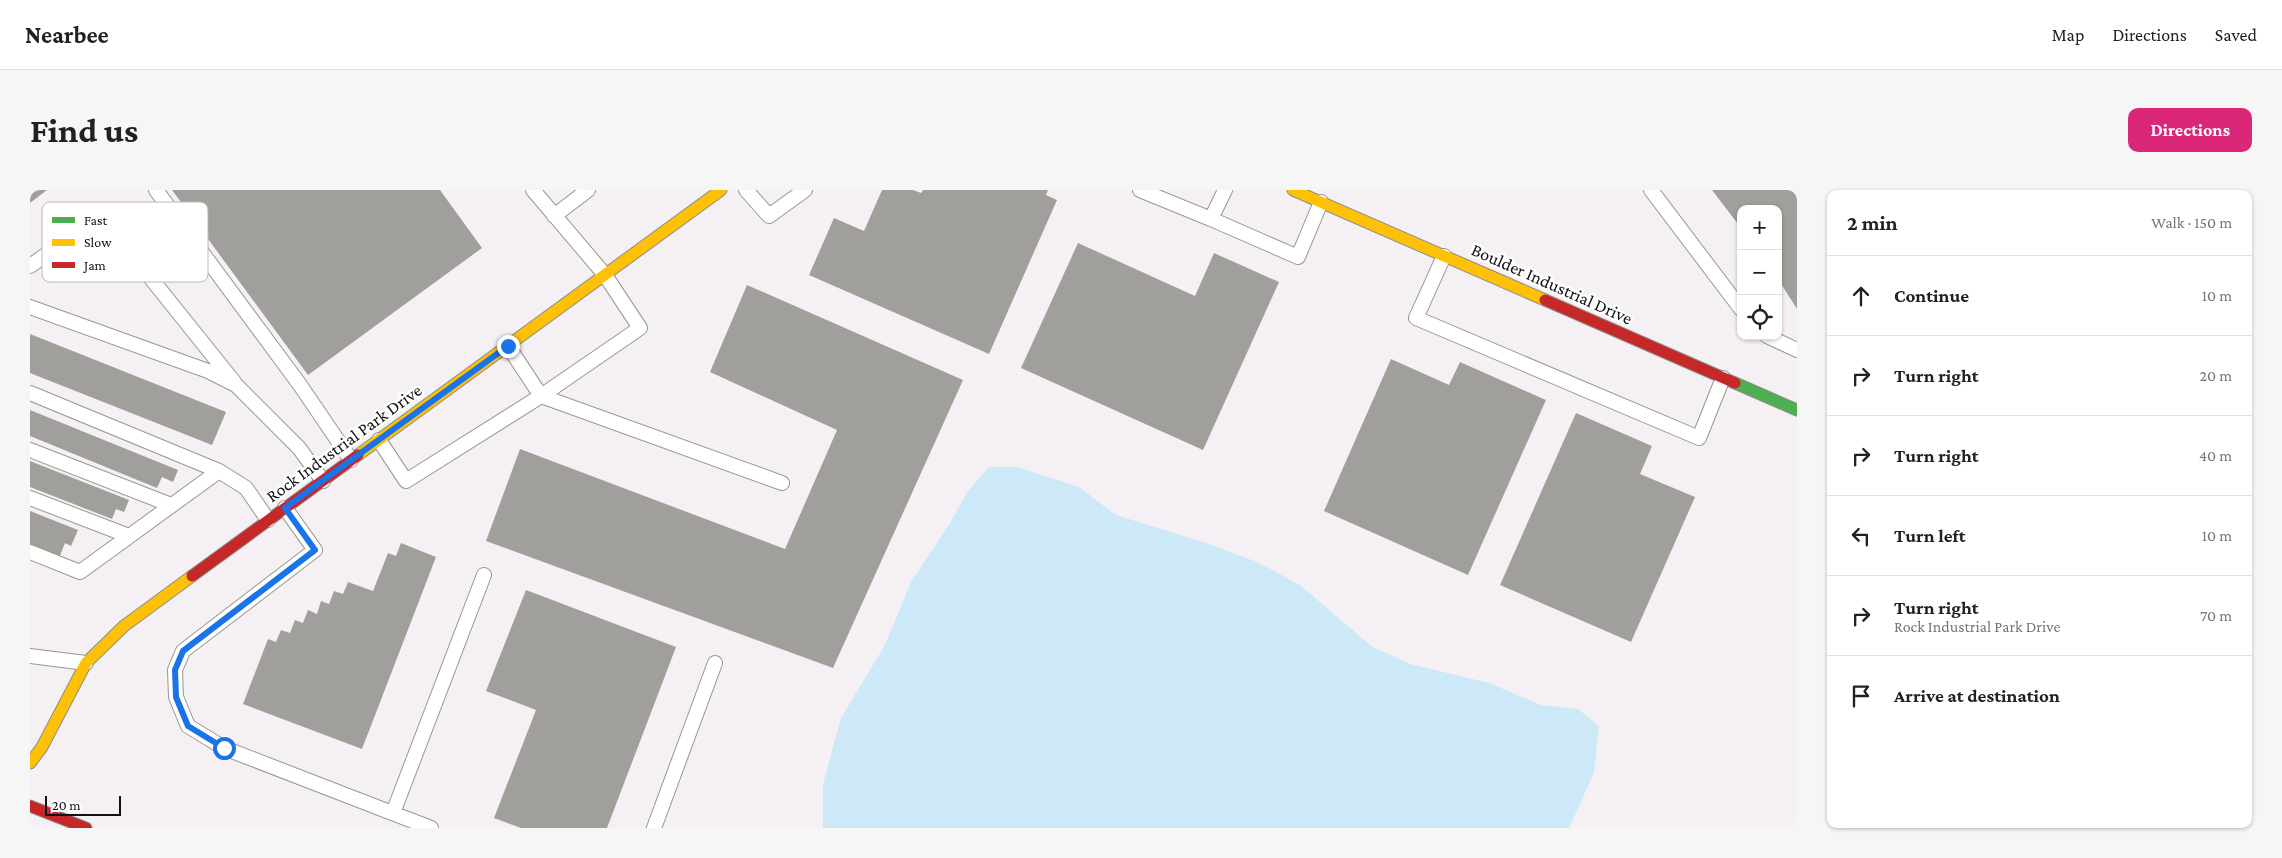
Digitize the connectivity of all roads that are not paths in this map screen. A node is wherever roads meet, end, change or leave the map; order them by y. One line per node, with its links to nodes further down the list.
1 (156, 190): 11 (lane)
2 (533, 190): 13 (lane)
3 (588, 190): 13 (lane)
4 (720, 190): 19 (street, Rock Industrial Park Drive)
5 (746, 190): 6 (lane)
6 (805, 190)
7 (1140, 190): 14 (lane)
8 (1224, 190): 14 (lane)
9 (1293, 190): 12 (street, Boulder Industrial Drive)
10 (1651, 190): 21 (lane)
11 (165, 202)
12 (1321, 202): 14 (lane); 15 (street, Boulder Industrial Drive)
13 (554, 216): 19 (lane)
14 (1211, 219)
15 (1444, 256): 26 (street, Boulder Industrial Drive); 26 (lane)
16 (42, 258): 18 (lane)
17 (208, 260): 33 (lane)
18 (30, 266)
19 (604, 275): 24 (street, Rock Industrial Park Drive); 29 (lane)
20 (154, 282): 27 (lane)
21 (1737, 304)
22 (30, 307): 27 (lane)
23 (1776, 340): 25 (lane)
24 (508, 346): 29 (lane); 31 (street, Rock Industrial Park Drive)
25 (1797, 350)
26 (1723, 378): 30 (street, Boulder Industrial Drive)
27 (236, 385): 35 (lane)
28 (30, 393): 34 (lane)
29 (541, 396): 31 (lane); 36 (lane)
30 (1797, 410)
31 (379, 440): 33 (street, Rock Industrial Park Drive)
32 (30, 450): 38 (lane)
33 (351, 460): 35 (street, Rock Industrial Park Drive)
34 (219, 470): 38 (lane); 40 (lane)
35 (323, 481): 39 (street, Rock Industrial Park Drive)
36 (782, 483)
37 (30, 498): 41 (lane)
38 (172, 506): 41 (lane)
39 (285, 508): 40 (street, Rock Industrial Park Drive); 49 (lane)
40 (268, 520): 45 (street, Rock Industrial Park Drive)
41 (129, 536): 42 (lane)
42 (30, 552)
43 (484, 575): 49 (lane)
44 (30, 656): 45 (lane)
45 (86, 663): 47 (street, Rock Industrial Park Drive)
46 (715, 663): 52 (lane)
47 (30, 763)
48 (30, 806): 50 (street)
49 (393, 813): 51 (lane)
50 (86, 828)
51 (431, 828)
52 (654, 828)

